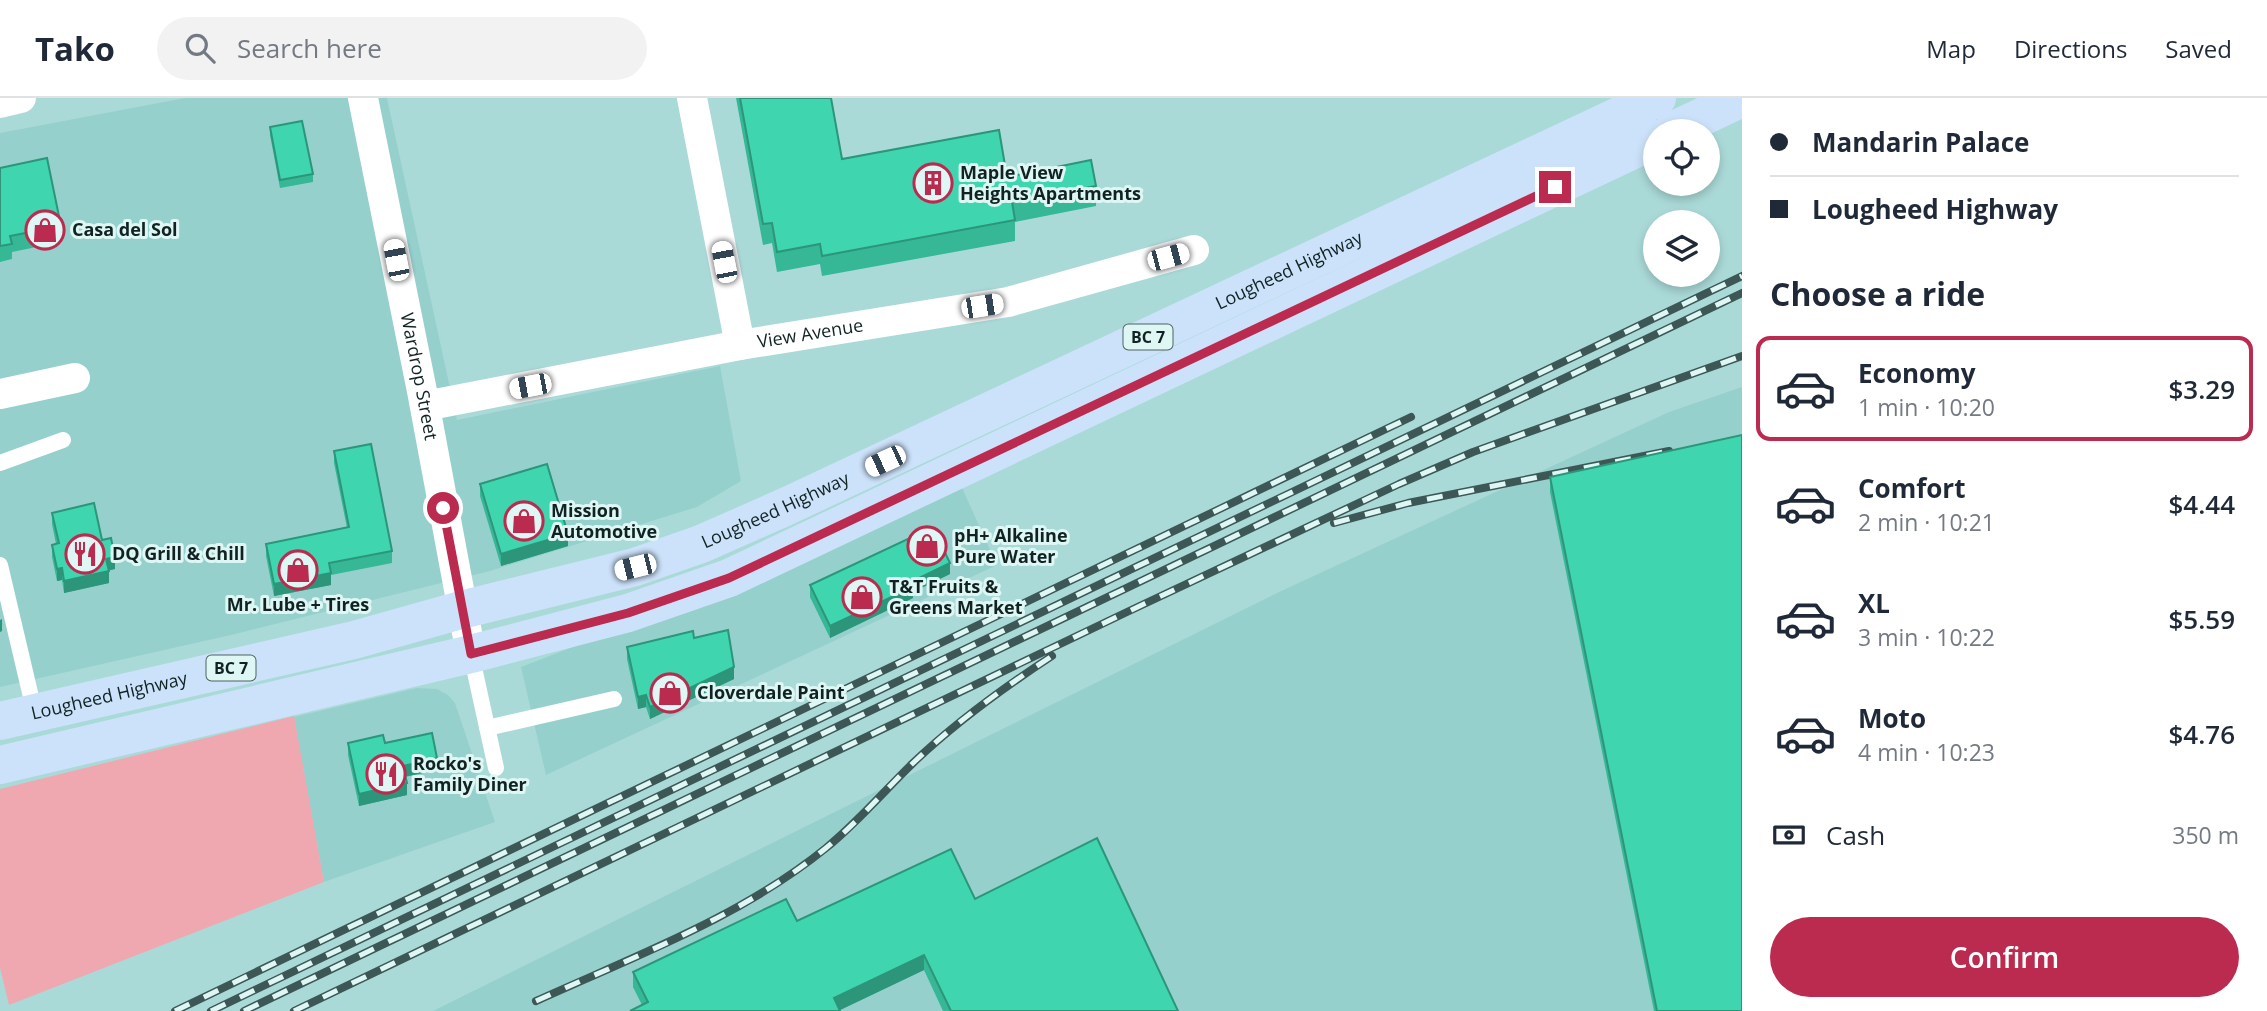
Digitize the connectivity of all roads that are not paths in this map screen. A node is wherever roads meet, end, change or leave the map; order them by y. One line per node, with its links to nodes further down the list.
1 (21, 98): 6 (street)
2 (363, 98): 13 (street, Wardrop Street)
3 (692, 98): 10 (street)
4 (1657, 98): 17 (main road, Lougheed Highway / BC 7)
5 (1742, 98): 7 (main road)
6 (0, 103)
7 (1697, 119)
8 (1643, 145): 18 (main road, Lougheed Highway / BC 7)
9 (1194, 250): 10 (street, View Avenue)
10 (740, 345): 13 (street, View Avenue)
11 (75, 378): 12 (street)
12 (0, 394)
13 (425, 406): 17 (street, Wardrop Street)
14 (62, 440): 15 (lane)
15 (0, 463)
16 (0, 565): 20 (lane)
17 (461, 610): 18 (street, Wardrop Street); 20 (main road, Lougheed Highway / BC 7)
18 (471, 654): 21 (lane); 22 (main road, Lougheed Highway / BC 7)
19 (614, 699): 21 (lane)
20 (17, 718)
21 (487, 728): 23 (lane)
22 (0, 765)
23 (496, 768)

